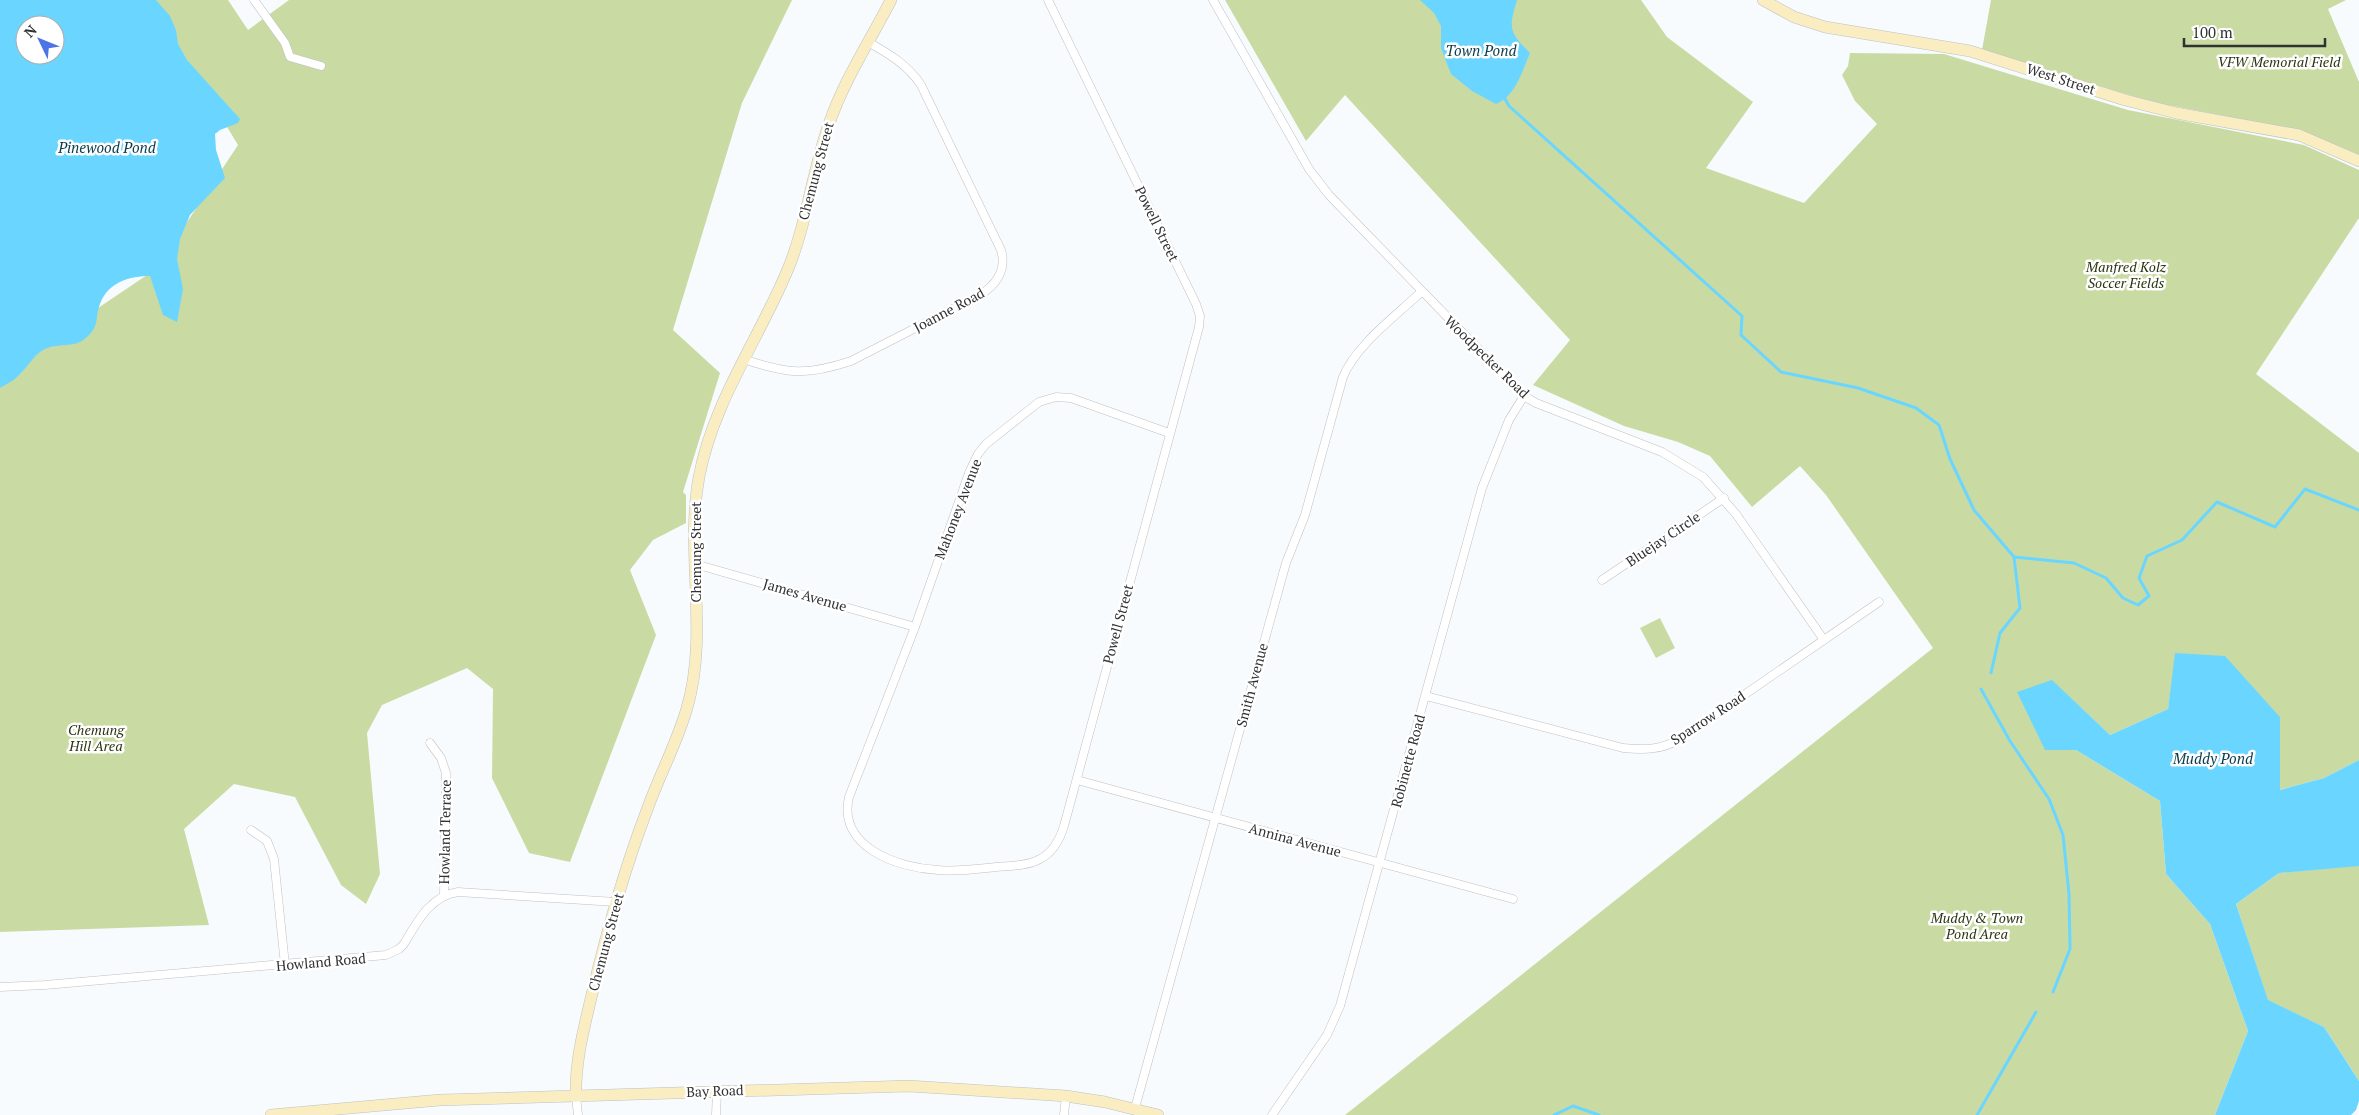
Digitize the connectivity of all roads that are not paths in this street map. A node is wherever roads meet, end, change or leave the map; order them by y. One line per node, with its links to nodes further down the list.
1 (254, 0): 7 (street)
2 (891, 0): 6 (street, Chemung Street)
3 (1048, 0): 12 (street, Powell Street)
4 (1213, 0): 9 (street, Woodpecker Road)
5 (1763, 0): 8 (street, West Street)
6 (868, 42): 10 (street, Chemung Street); 10 (street, Joanne Road)
7 (321, 66)
8 (2359, 161)
9 (1421, 292): 11 (street, Woodpecker Road); 22 (street, Smith Avenue)
10 (743, 359): 14 (street, Chemung Street)
11 (1524, 396): 13 (street, Woodpecker Road); 19 (street, Robinette Road)
12 (1169, 433): 17 (street, Mahoney Avenue); 21 (street, Powell Street)
13 (1724, 498): 15 (street, Bluejay Circle); 18 (street, Woodpecker Road)
14 (695, 564): 17 (street, James Avenue); 27 (street, Chemung Street)
15 (1602, 580)
16 (1879, 602): 18 (street, Sparrow Road)
17 (914, 627): 21 (street, Powell Street)
18 (1824, 640): 19 (street, Sparrow Road)
19 (1426, 696): 24 (street, Robinette Road)
20 (430, 743): 25 (street, Howland Terrace)
21 (1077, 780): 22 (street, Annina Avenue)
22 (1215, 818): 24 (street, Annina Avenue); 33 (street, Smith Avenue)
23 (251, 830): 28 (street)
24 (1381, 863): 26 (street, Annina Avenue); 39 (street, Robinette Road)
25 (444, 896): 27 (street, Howland Road); 28 (street, Howland Road)
26 (1513, 899)
27 (616, 902): 31 (street, Chemung Street)
28 (285, 965): 29 (street, Howland Road)
29 (0, 987)
30 (717, 1091): 31 (street, Bay Road); 32 (street, Bay Road); 36 (street)
31 (576, 1096): 34 (street, Bay Road); 35 (street)
32 (1066, 1096): 33 (street, Bay Road); 37 (street)
33 (1135, 1108): 38 (street, Bay Road)
34 (271, 1115)
35 (578, 1115)
36 (716, 1115)
37 (1064, 1115)
38 (1158, 1115)
39 (1272, 1115)

